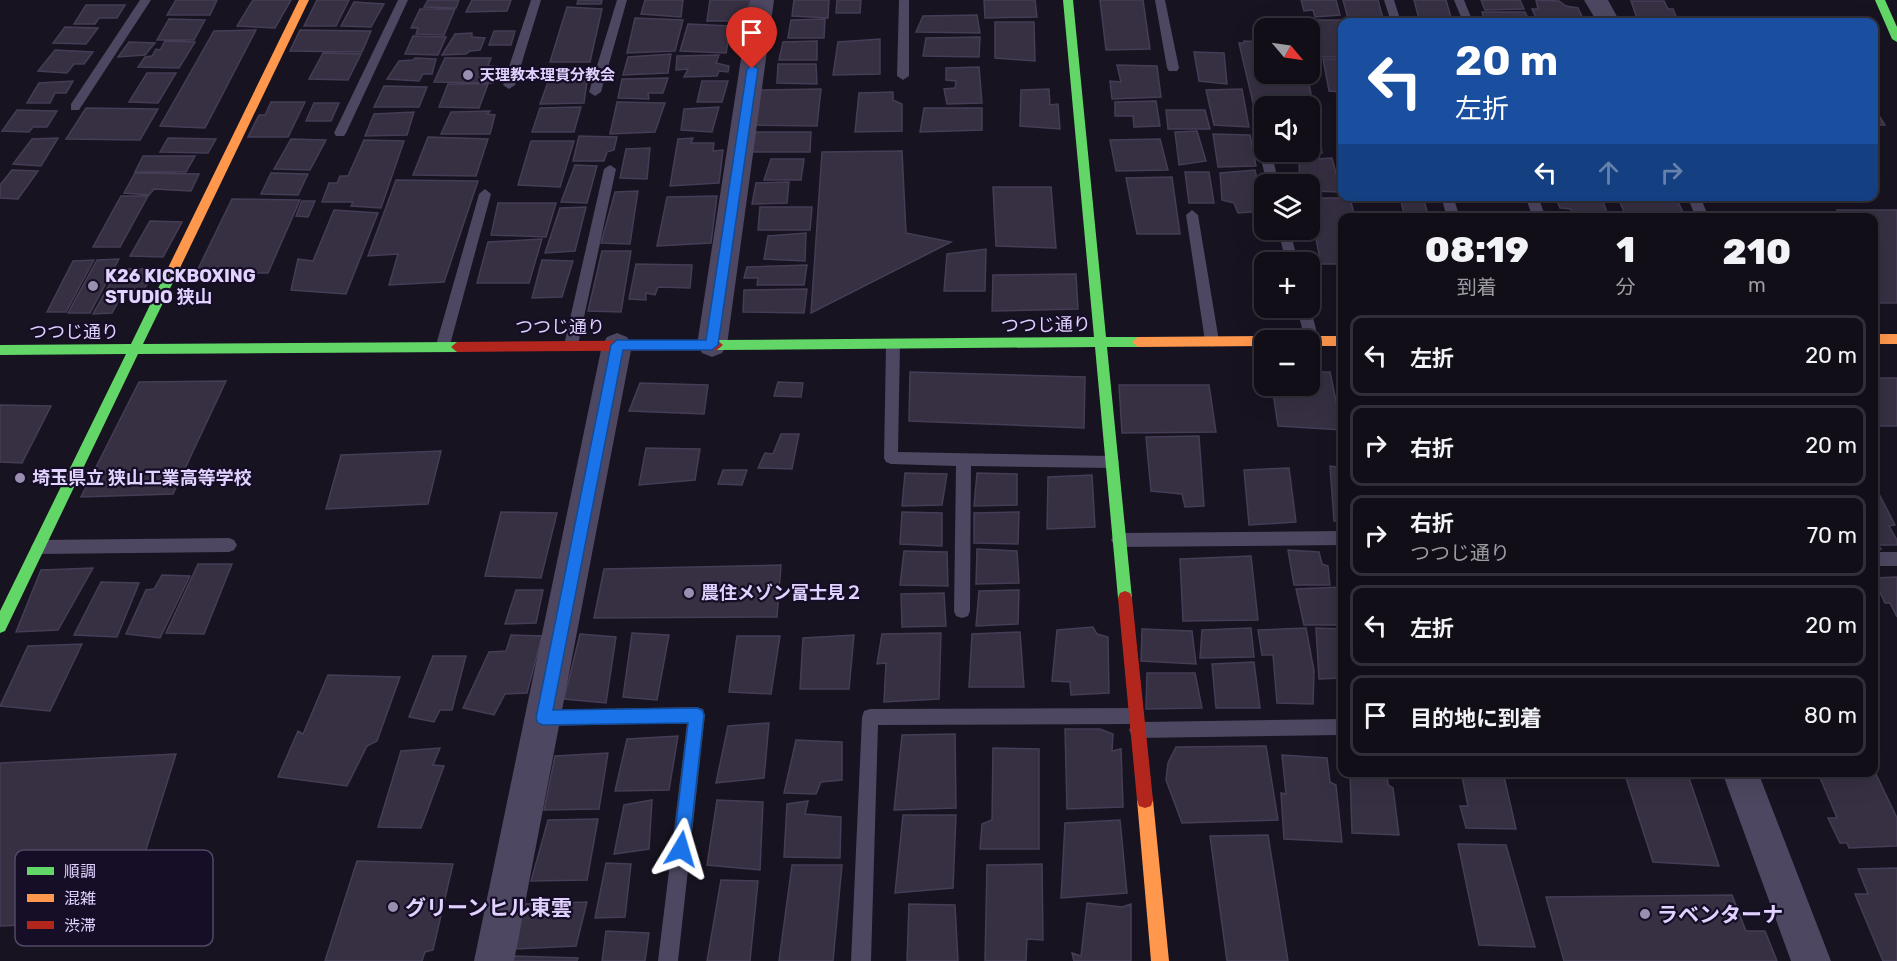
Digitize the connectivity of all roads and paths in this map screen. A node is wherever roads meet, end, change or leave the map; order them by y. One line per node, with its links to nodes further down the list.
1 (146, 0): 22 (lane)
2 (304, 0): 40 (street)
3 (403, 0): 23 (lane)
4 (536, 0): 20 (lane)
5 (622, 0): 21 (lane)
6 (762, 0): 37 (street)
7 (904, 0): 19 (lane)
8 (1068, 0): 33 (street)
9 (1160, 0): 18 (lane)
10 (1389, 0): 14 (lane)
11 (1459, 0): 15 (lane)
12 (1596, 0): 16 (street)
13 (1880, 0): 17 (street)
14 (1395, 18)
15 (1466, 18)
16 (1606, 18)
17 (1897, 39)
18 (1173, 68)
19 (903, 76)
20 (509, 85)
21 (595, 92)
22 (75, 107)
23 (340, 133)
24 (610, 169): 35 (lane)
25 (485, 194): 34 (lane)
26 (1192, 215): 29 (lane)
27 (1878, 339): 28 (street)
28 (1897, 339)
29 (1212, 341): 30 (street, つつじ通り); 33 (street, つつじ通り)
30 (1254, 341)
31 (1320, 341): 32 (street)
32 (1338, 341)
33 (1100, 343): 38 (street, つつじ通り); 42 (street)
34 (443, 345): 35 (street, つつじ通り); 40 (street, つつじ通り)
35 (571, 345): 36 (street, つつじ通り)
36 (617, 345): 37 (street, つつじ通り); 51 (street)
37 (712, 345): 38 (street, つつじ通り)
38 (893, 345): 41 (lane)
39 (0, 350): 40 (street, つつじ通り)
40 (134, 350): 46 (street)
41 (964, 460): 42 (lane); 49 (lane)
42 (1112, 462): 44 (street)
43 (1338, 538): 44 (lane)
44 (1119, 540): 52 (street)
45 (229, 545): 46 (lane)
46 (39, 547): 50 (street)
47 (1878, 559): 48 (lane)
48 (1897, 559)
49 (962, 611)
50 (0, 626)
51 (543, 718): 55 (street); 56 (lane)
52 (1137, 723): 53 (lane); 57 (lane); 58 (street)
53 (1338, 727)
54 (1742, 777): 59 (street)
55 (494, 961)
56 (668, 961)
57 (861, 961)
58 (1160, 961)
59 (1811, 961)

